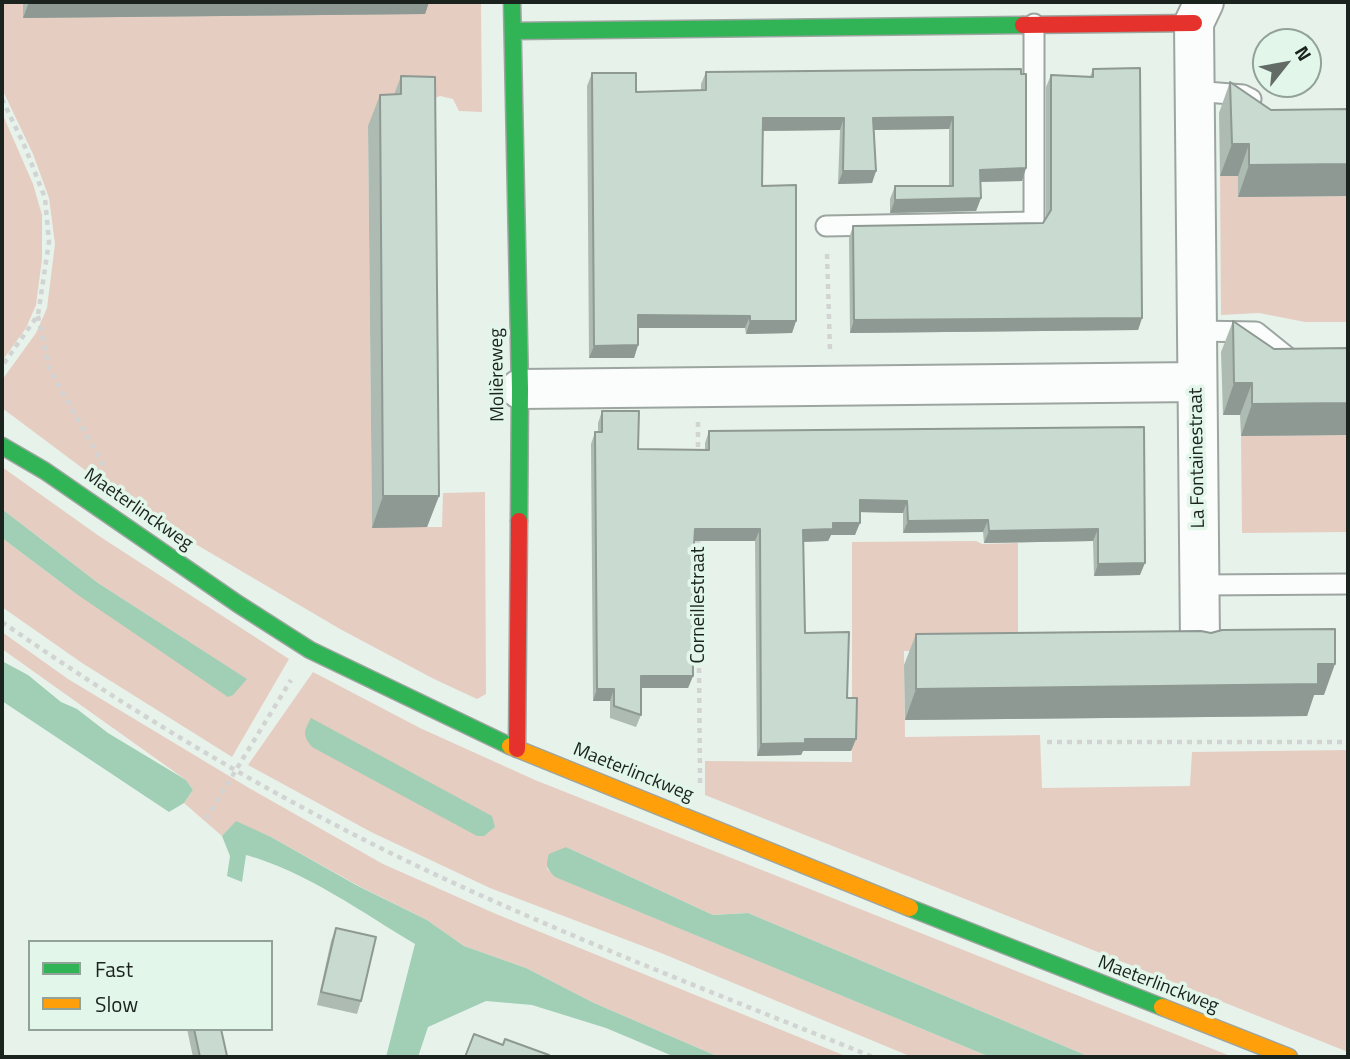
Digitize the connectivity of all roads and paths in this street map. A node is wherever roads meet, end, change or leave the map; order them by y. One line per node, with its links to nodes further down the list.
1 (512, 2): 4 (street, Molièreweg)
2 (1199, 12): 3 (street); 5 (street, La Fontainestraat)
3 (1034, 24): 4 (street); 8 (lane)
4 (513, 31): 16 (street, Molièreweg)
5 (1194, 91): 7 (lane); 10 (street, La Fontainestraat)
6 (2, 99): 9 (path)
7 (1264, 107)
8 (826, 226): 14 (path)
9 (38, 315): 12 (path); 19 (path)
10 (1197, 331): 11 (lane); 13 (street, La Fontainestraat)
11 (1348, 364)
12 (2, 366)
13 (1197, 382): 14 (street); 22 (street, La Fontainestraat)
14 (831, 386): 15 (street)
15 (698, 387): 16 (street); 18 (path)
16 (520, 389): 28 (street, Molièreweg)
17 (2, 446): 25 (street, Maeterlinckweg)
18 (698, 468)
19 (107, 471)
20 (698, 537): 31 (path, Corneillestraat)
21 (1348, 584): 22 (lane)
22 (1199, 586): 24 (street, La Fontainestraat)
23 (2, 622): 29 (path)
24 (1200, 643)
25 (310, 650): 28 (street, Maeterlinckweg); 29 (path)
26 (1047, 742): 27 (path)
27 (1348, 742)
28 (517, 749): 31 (street, Maeterlinckweg)
29 (235, 771): 30 (path); 32 (path)
30 (206, 819)
31 (700, 823): 33 (street, Maeterlinckweg)
32 (873, 1057)
33 (1289, 1057)

